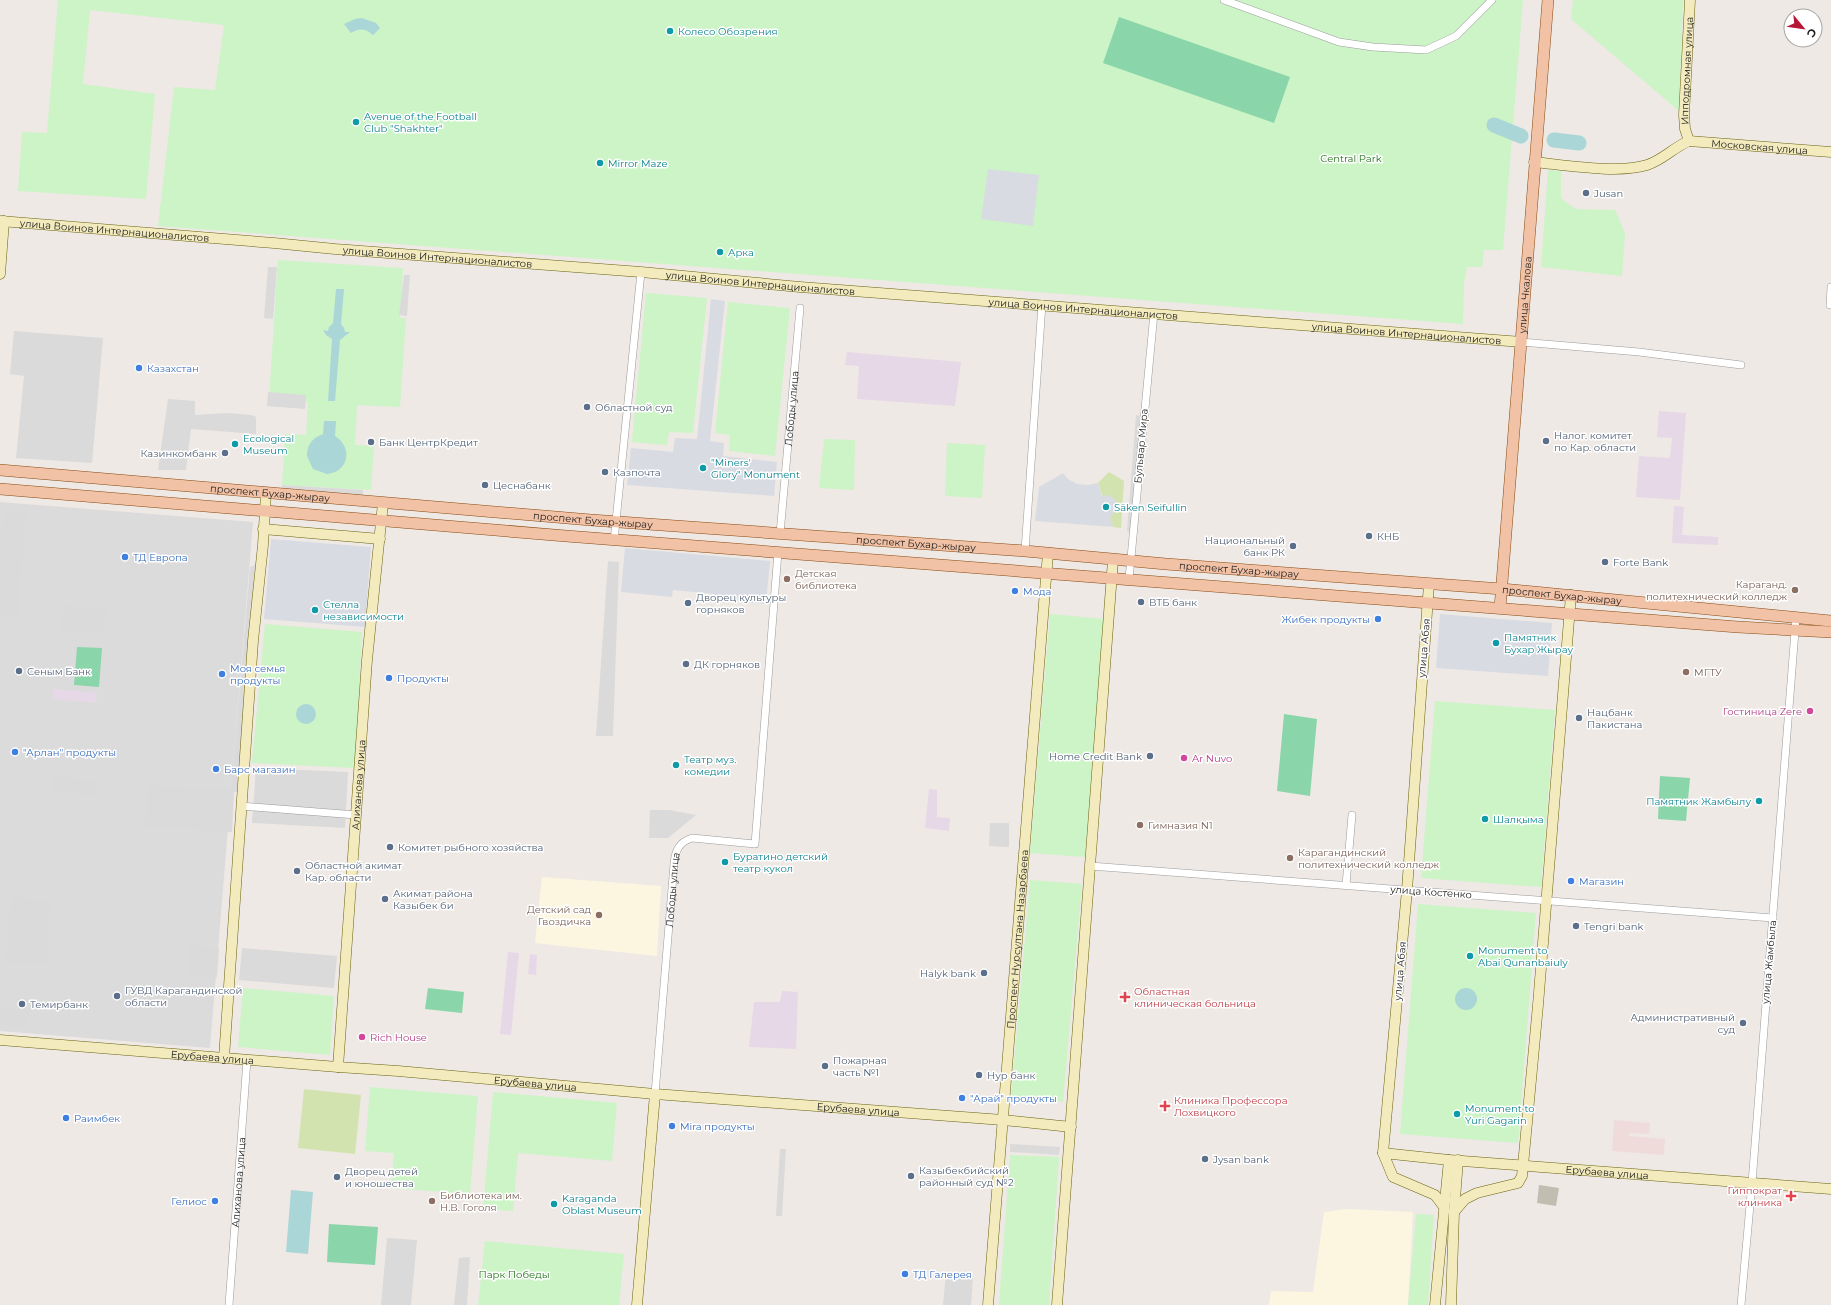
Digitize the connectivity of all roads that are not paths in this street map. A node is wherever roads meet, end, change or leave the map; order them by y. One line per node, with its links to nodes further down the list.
1 (1224, 0): 2 (street)
2 (1492, 0)
3 (1548, 0): 7 (main road, улица Чкалова)
4 (1690, 0): 5 (main road, Ипподромная улица)
5 (1689, 141): 6 (main road, Московская улица); 7 (main road)
6 (1831, 152)
7 (1534, 162): 16 (main road, улица Чкалова)
8 (2, 221): 9 (main road, улица Воинов Интернационалистов); 10 (main road)
9 (641, 272): 12 (main road, улица Воинов Интернационалистов); 24 (street)
10 (0, 274)
11 (1831, 287): 13 (street)
12 (1042, 304): 15 (main road, улица Воинов Интернационалистов); 29 (street)
13 (1830, 305)
14 (800, 308): 26 (street, Лободы улица)
15 (1154, 313): 16 (main road, улица Воинов Интернационалистов); 33 (street, Бульвар Мира)
16 (1522, 342): 17 (street); 38 (main road, улица Чкалова)
17 (1741, 365)
18 (0, 470): 20 (main road, проспект Бухар-жырау)
19 (0, 489): 22 (main road, проспект Бухар-жырау)
20 (266, 493): 21 (main road, проспект Бухар-жырау); 22 (main road)
21 (383, 503): 23 (main road, Алиханова улица); 24 (main road, проспект Бухар-жырау)
22 (265, 512): 23 (main road, проспект Бухар-жырау); 25 (main road)
23 (381, 521): 27 (main road, Алиханова улица); 28 (main road, проспект Бухар-жырау)
24 (616, 522): 26 (main road, проспект Бухар-жырау); 28 (street)
25 (263, 528): 27 (main road); 46 (main road)
26 (780, 534): 29 (main road, проспект Бухар-жырау)
27 (380, 539): 47 (main road, Алиханова улица)
28 (614, 541): 30 (main road, проспект Бухар-жырау)
29 (1025, 551): 31 (main road, проспект Бухар-жырау)
30 (778, 552): 34 (main road, проспект Бухар-жырау); 58 (street, Лободы улица)
31 (1048, 554): 32 (main road, проспект Бухар-жырау); 34 (main road, Проспект Нурсултана Назарбаева)
32 (1113, 560): 33 (main road, проспект Бухар-жырау); 35 (main road)
33 (1130, 562): 36 (street, Бульвар Мира); 37 (main road, проспект Бухар-жырау)
34 (1046, 573): 35 (main road, проспект Бухар-жырау); 59 (main road, Проспект Нурсултана Назарбаева)
35 (1112, 578): 36 (main road, проспект Бухар-жырау); 49 (main road)
36 (1129, 579): 40 (main road, проспект Бухар-жырау)
37 (1429, 584): 38 (main road, проспект Бухар-жырау); 40 (main road, улица Абая)
38 (1502, 589): 39 (main road, проспект Бухар-жырау); 41 (main road, улица Чкалова)
39 (1571, 595): 42 (main road); 44 (main road, проспект Бухар-жырау)
40 (1428, 603): 41 (main road, проспект Бухар-жырау); 51 (main road, улица Абая)
41 (1500, 608): 42 (main road, проспект Бухар-жырау)
42 (1569, 614): 44 (main road, проспект Бухар-жырау); 52 (main road)
43 (1831, 621): 44 (main road, проспект Бухар-жырау)
44 (1795, 624): 45 (main road, проспект Бухар-жырау); 53 (street, улица Жамбыла)
45 (1831, 632)
46 (241, 806): 47 (street); 55 (main road)
47 (356, 815): 57 (main road, Алиханова улица)
48 (1352, 815): 50 (street)
49 (1090, 866): 50 (street, улица Костенко); 60 (main road)
50 (1346, 885): 51 (street, улица Костенко)
51 (1407, 890): 52 (street, улица Костенко); 61 (main road, улица Абая)
52 (1546, 901): 53 (street, улица Костенко); 63 (main road)
53 (1773, 918): 64 (street, улица Жамбыла)
54 (0, 1040): 55 (main road, Ерубаева улица)
55 (224, 1058): 56 (main road, Ерубаева улица)
56 (247, 1060): 57 (main road, Ерубаева улица); 68 (street, Алиханова улица)
57 (338, 1067): 58 (main road, Ерубаева улица)
58 (655, 1094): 59 (main road, Ерубаева улица); 69 (main road, Лободы улица)
59 (1003, 1120): 60 (main road, Ерубаева улица); 70 (main road, Проспект Нурсултана Назарбаева)
60 (1071, 1127): 71 (main road)
61 (1383, 1153): 62 (main road, Ерубаева улица); 66 (main road, улица Абая)
62 (1453, 1160): 63 (main road, Ерубаева улица); 66 (main road); 67 (main road)
63 (1524, 1166): 64 (main road, Ерубаева улица); 67 (main road)
64 (1752, 1183): 65 (main road, Ерубаева улица); 74 (street, улица Жамбыла)
65 (1831, 1186)
66 (1444, 1207): 72 (main road)
67 (1454, 1212): 73 (main road)
68 (228, 1305)
69 (637, 1305)
70 (988, 1305)
71 (1057, 1305)
72 (1435, 1305)
73 (1451, 1305)
74 (1740, 1305)

